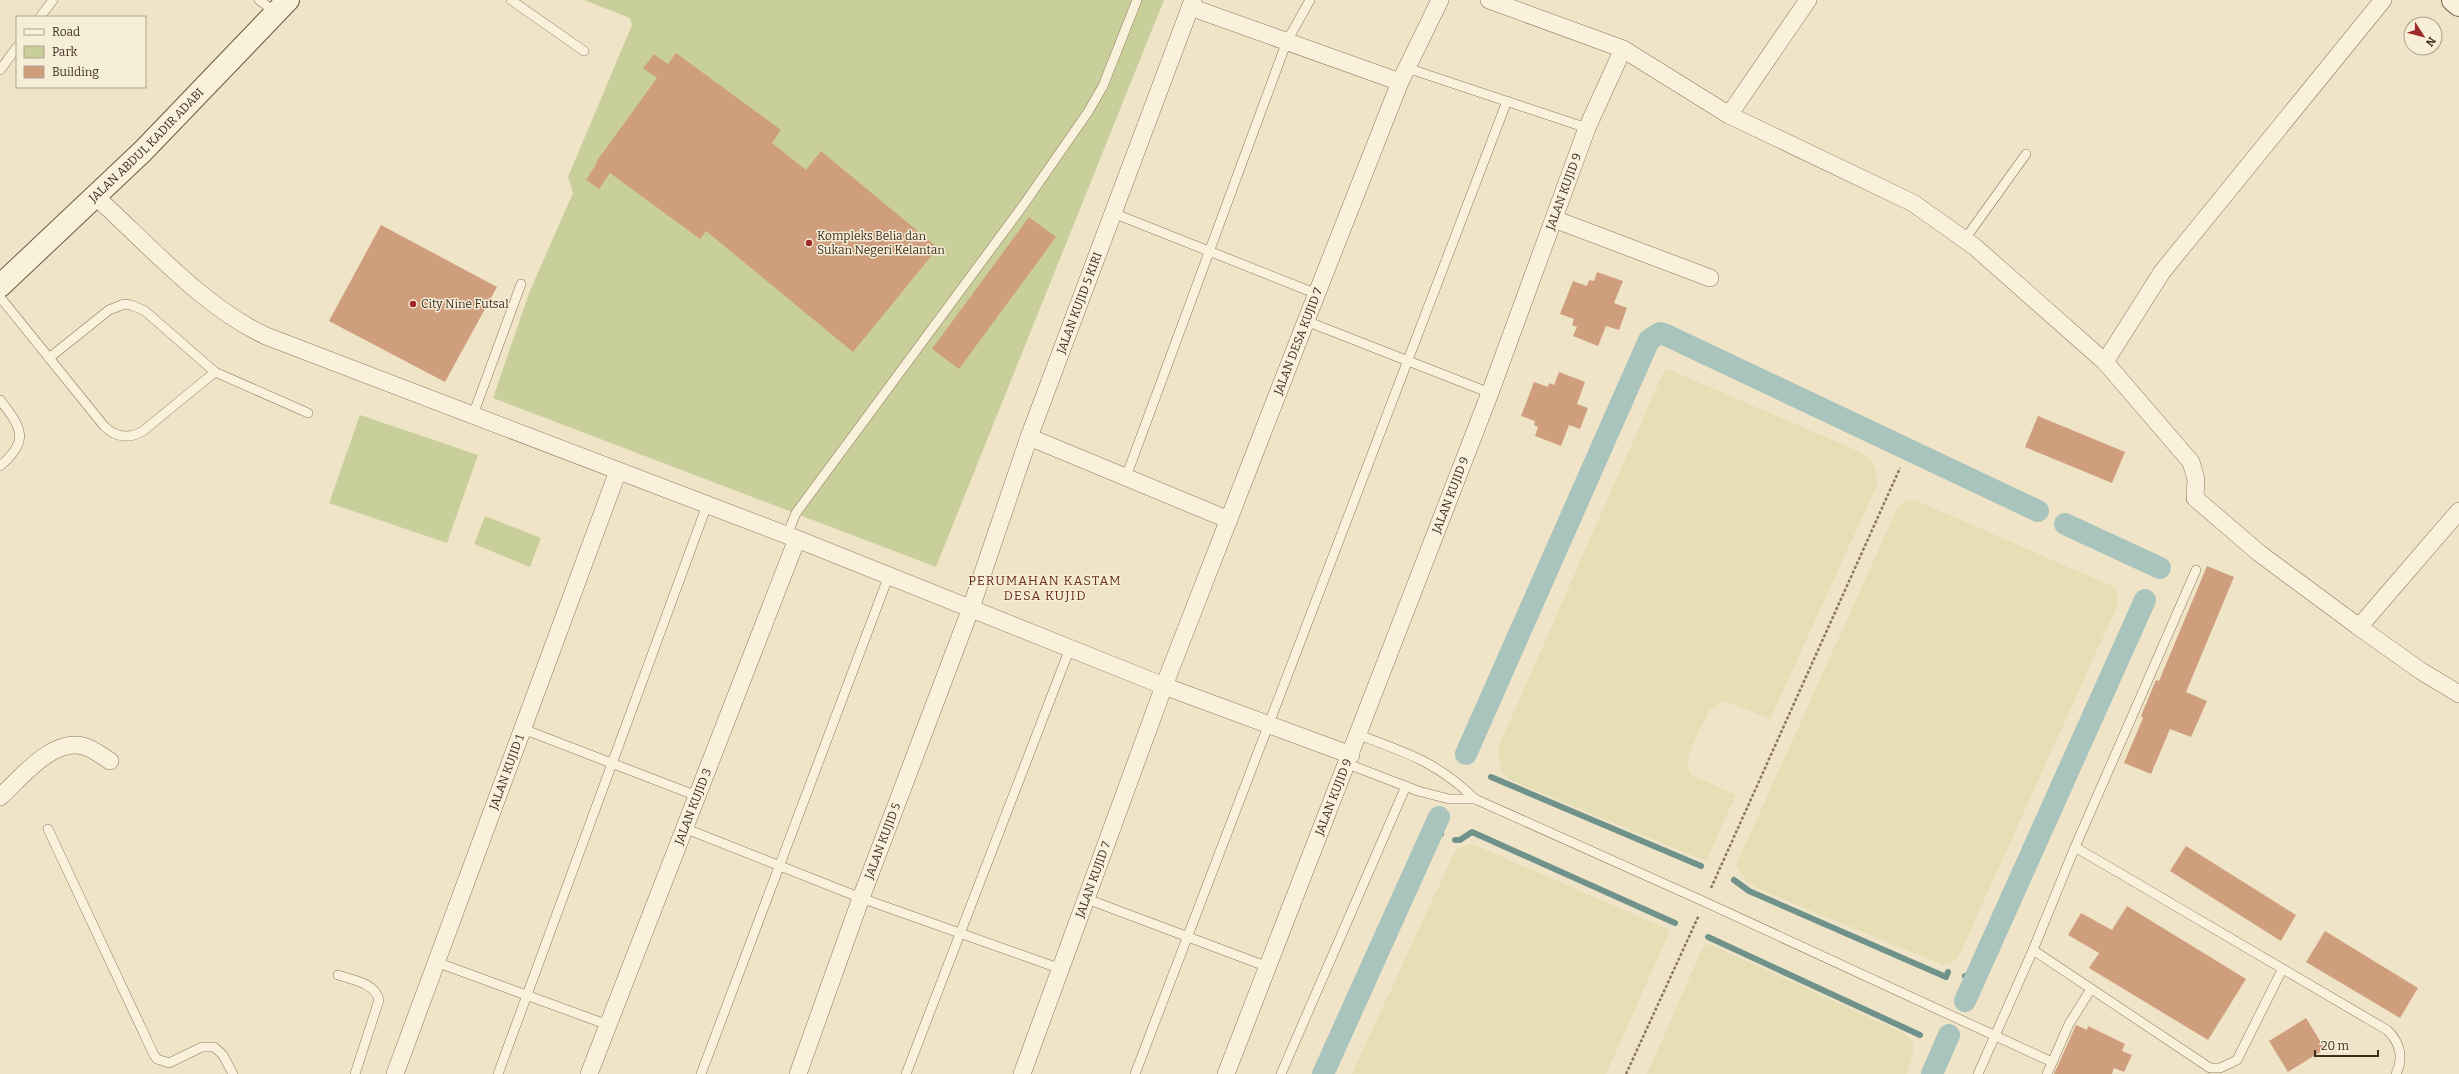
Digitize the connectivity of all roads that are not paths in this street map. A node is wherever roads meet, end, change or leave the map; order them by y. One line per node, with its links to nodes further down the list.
1 (53, 0): 14 (lane)
2 (259, 0): 13 (lane)
3 (511, 0): 18 (lane)
4 (1137, 0): 51 (lane)
5 (1310, 0): 15 (lane)
6 (1440, 0): 20 (street, JALAN DESA KUJID 7)
7 (1490, 0): 17 (street)
8 (1808, 0): 22 (street)
9 (2383, 0): 38 (street)
10 (2453, 0): 12 (main road)
11 (1192, 3): 15 (street); 26 (street, JALAN KUJID 5 KIRI)
12 (2459, 5)
13 (282, 7): 25 (main road, JALAN ABDUL KADIR ADABI)
14 (41, 16)
15 (1287, 41): 20 (street); 29 (lane)
16 (16, 48): 19 (lane)
17 (1623, 49): 22 (street); 23 (street, JALAN KUJID 9)
18 (584, 51)
19 (0, 70)
20 (1403, 75): 21 (lane); 33 (street, JALAN DESA KUJID 7)
21 (1507, 101): 23 (lane); 37 (lane)
22 (1730, 115): 28 (street)
23 (1587, 128): 27 (street, JALAN KUJID 9)
24 (2026, 154): 28 (lane)
25 (95, 196): 32 (main road, JALAN ABDUL KADIR ADABI); 43 (street)
26 (1113, 213): 29 (lane); 44 (street, JALAN KUJID 5 KIRI)
27 (1554, 219): 30 (street); 40 (street, JALAN KUJID 9)
28 (1964, 239): 38 (street)
29 (1210, 251): 33 (lane); 47 (lane)
30 (1710, 278)
31 (521, 284): 43 (lane)
32 (0, 286)
33 (1317, 294): 35 (street, JALAN DESA KUJID 7)
34 (0, 297): 36 (lane)
35 (1306, 321): 37 (lane); 50 (street, JALAN DESA KUJID 7)
36 (49, 358): 39 (lane); 39 (lane)
37 (1408, 361): 40 (lane); 59 (lane)
38 (2105, 362): 55 (street)
39 (215, 372): 42 (lane)
40 (1490, 393): 61 (street, JALAN KUJID 9)
41 (0, 400): 45 (lane)
42 (308, 413)
43 (473, 415): 46 (street)
44 (1029, 437): 47 (street); 54 (street, JALAN KUJID 5 KIRI)
45 (0, 466)
46 (618, 471): 48 (street); 60 (street, JALAN KUJID 1)
47 (1126, 477): 50 (street)
48 (707, 505): 51 (street); 64 (lane)
49 (2459, 511): 55 (street)
50 (1229, 520): 57 (street, JALAN DESA KUJID 7)
51 (792, 537): 53 (street); 66 (street, JALAN KUJID 3)
52 (2196, 570): 71 (lane)
53 (889, 575): 54 (street); 72 (lane)
54 (971, 608): 56 (street); 73 (street, JALAN KUJID 5)
55 (2359, 627): 58 (street)
56 (1070, 648): 57 (street); 75 (lane)
57 (1164, 686): 59 (street); 74 (street, JALAN KUJID 7)
58 (2459, 694)
59 (1269, 724): 62 (street); 76 (lane)
60 (523, 729): 64 (lane); 78 (street, JALAN KUJID 1)
61 (1359, 735): 62 (street, JALAN KUJID 9); 68 (lane)
62 (1349, 759): 65 (lane); 79 (street, JALAN KUJID 9)
63 (110, 761): 67 (street)
64 (612, 763): 66 (lane); 84 (lane)
65 (1406, 786): 68 (lane); 99 (lane)
66 (697, 796): 69 (street, JALAN KUJID 3)
67 (0, 797)
68 (1475, 799): 86 (lane)
69 (684, 828): 72 (lane); 85 (street, JALAN KUJID 3)
70 (48, 829): 88 (lane)
71 (2075, 847): 77 (lane); 81 (lane)
72 (778, 865): 73 (lane); 93 (lane)
73 (861, 898): 75 (lane); 94 (street, JALAN KUJID 5)
74 (1087, 899): 76 (lane); 80 (street, JALAN KUJID 7)
75 (959, 932): 80 (lane); 95 (lane)
76 (1188, 937): 79 (lane); 97 (lane)
77 (2033, 950): 83 (lane); 86 (lane)
78 (436, 962): 84 (lane); 90 (street, JALAN KUJID 1)
79 (1268, 967): 98 (street, JALAN KUJID 9)
80 (1061, 969): 96 (street, JALAN KUJID 7)
81 (2282, 970): 83 (lane); 102 (lane)
82 (338, 974): 89 (lane)
83 (2091, 989): 87 (lane)
84 (527, 996): 85 (lane); 91 (lane)
85 (608, 1025): 92 (street, JALAN KUJID 3)
86 (1994, 1036): 87 (lane); 100 (lane)
87 (2052, 1062): 101 (lane)
88 (233, 1074)
89 (355, 1074)
90 (395, 1074)
91 (498, 1074)
92 (589, 1074)
93 (701, 1074)
94 (798, 1074)
95 (906, 1074)
96 (1022, 1074)
97 (1135, 1074)
98 (1226, 1074)
99 (1281, 1074)
100 (1978, 1074)
101 (2047, 1074)
102 (2396, 1074)

